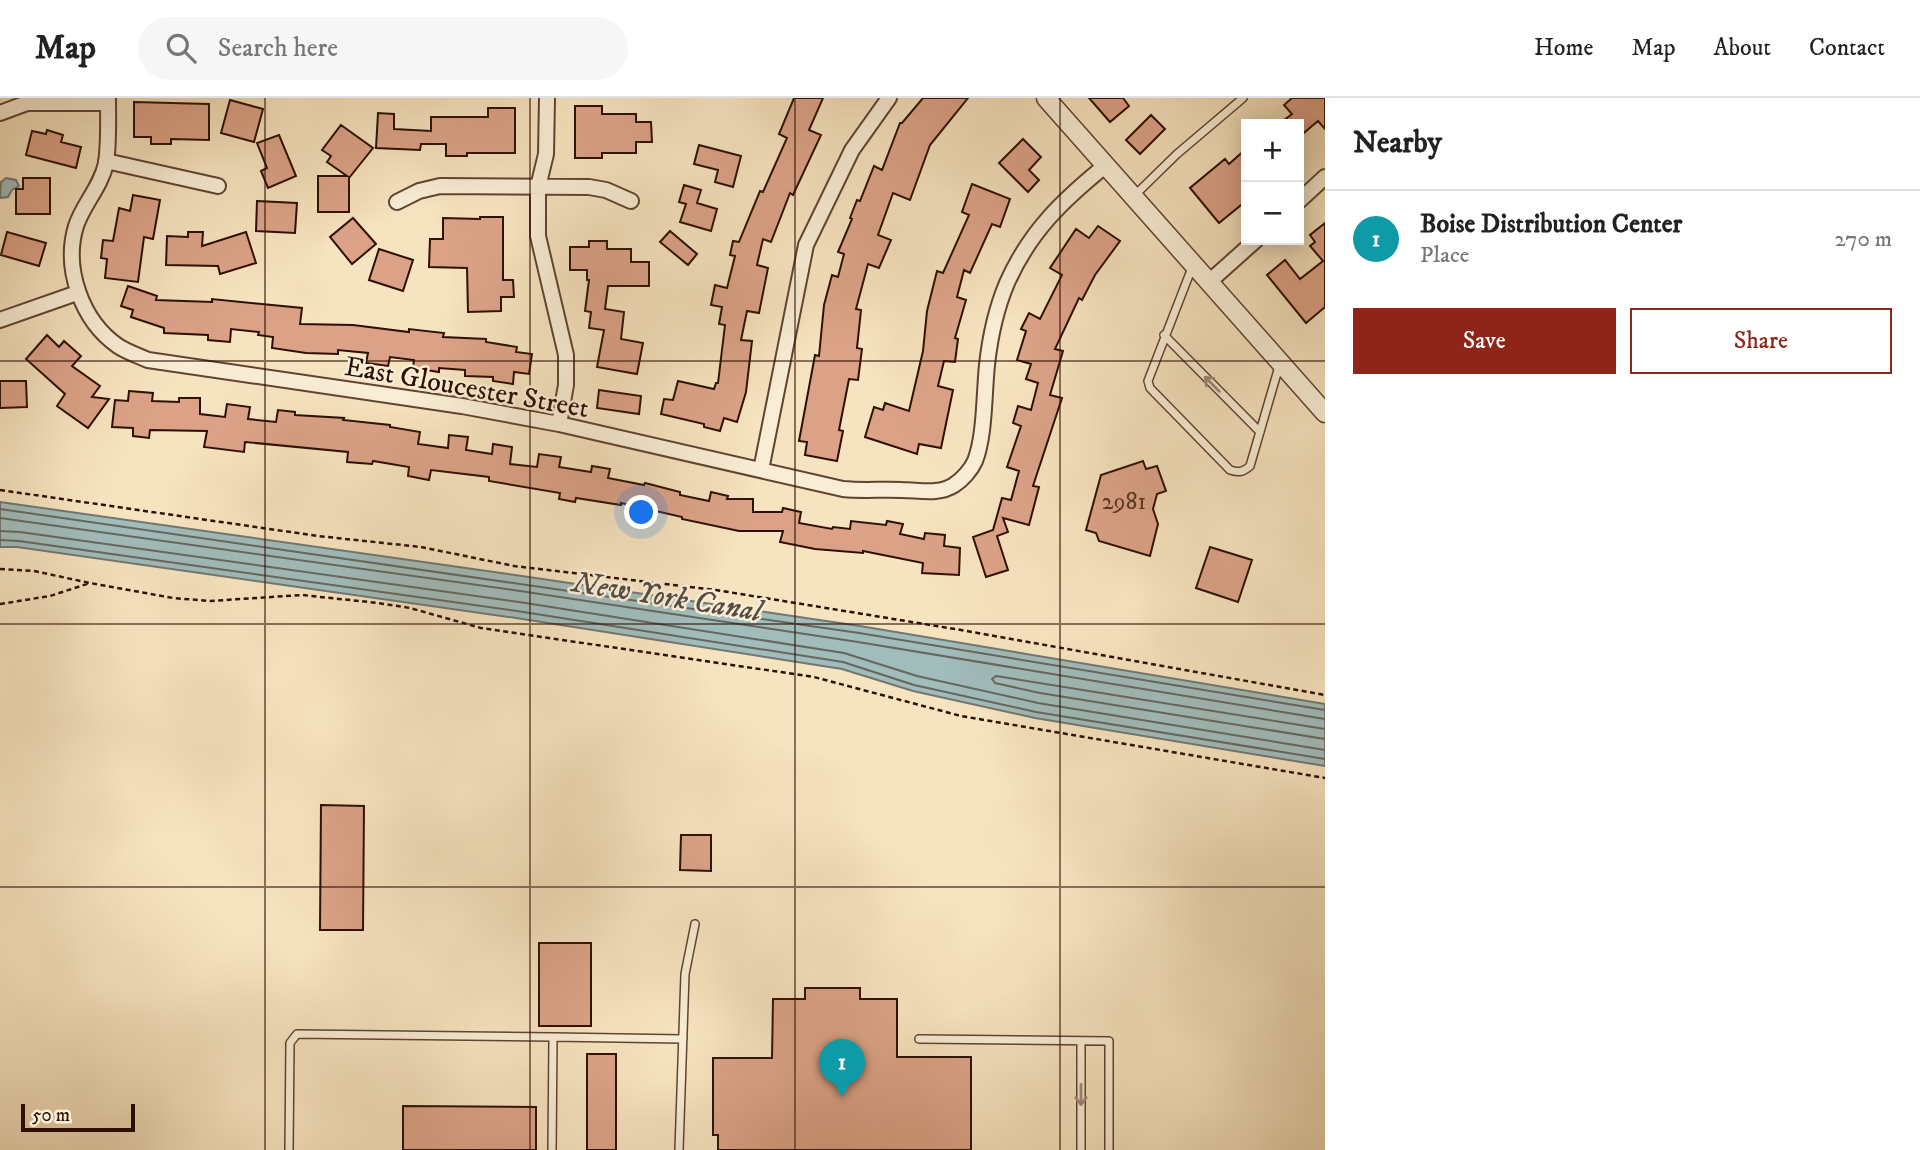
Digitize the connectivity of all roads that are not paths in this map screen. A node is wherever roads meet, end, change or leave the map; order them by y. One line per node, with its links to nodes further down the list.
1 (547, 98): 11 (street)
2 (888, 98): 26 (street)
3 (1046, 98): 8 (street)
4 (1243, 98): 12 (lane)
5 (108, 100): 6 (street); 7 (street)
6 (0, 113)
7 (106, 161): 10 (street); 19 (street)
8 (1106, 165): 12 (street); 26 (street, East Gloucester Street)
9 (1325, 177): 13 (street)
10 (218, 186)
11 (538, 187): 14 (street); 15 (street); 24 (street)
12 (1133, 196): 17 (street)
13 (1304, 196)
14 (631, 201)
15 (397, 202)
16 (1250, 245): 18 (street)
17 (1193, 264): 18 (street); 21 (lane)
18 (1209, 282): 22 (street)
19 (77, 293): 20 (street); 24 (street, East Gloucester Street)
20 (0, 320)
21 (1164, 335): 25 (lane, one-way to 21); 25 (lane)
22 (1280, 362): 23 (street); 25 (lane)
23 (1325, 413)
24 (559, 424): 26 (street, East Gloucester Street)
25 (1260, 432)
26 (761, 470)
27 (695, 923): 29 (lane)
28 (552, 1037): 29 (lane); 32 (lane); 33 (lane)
29 (683, 1039): 34 (lane)
30 (919, 1039): 31 (lane)
31 (1081, 1041): 35 (lane, one-way to 35); 36 (lane)
32 (289, 1150)
33 (552, 1150)
34 (679, 1150)
35 (1081, 1150)
36 (1109, 1150)

